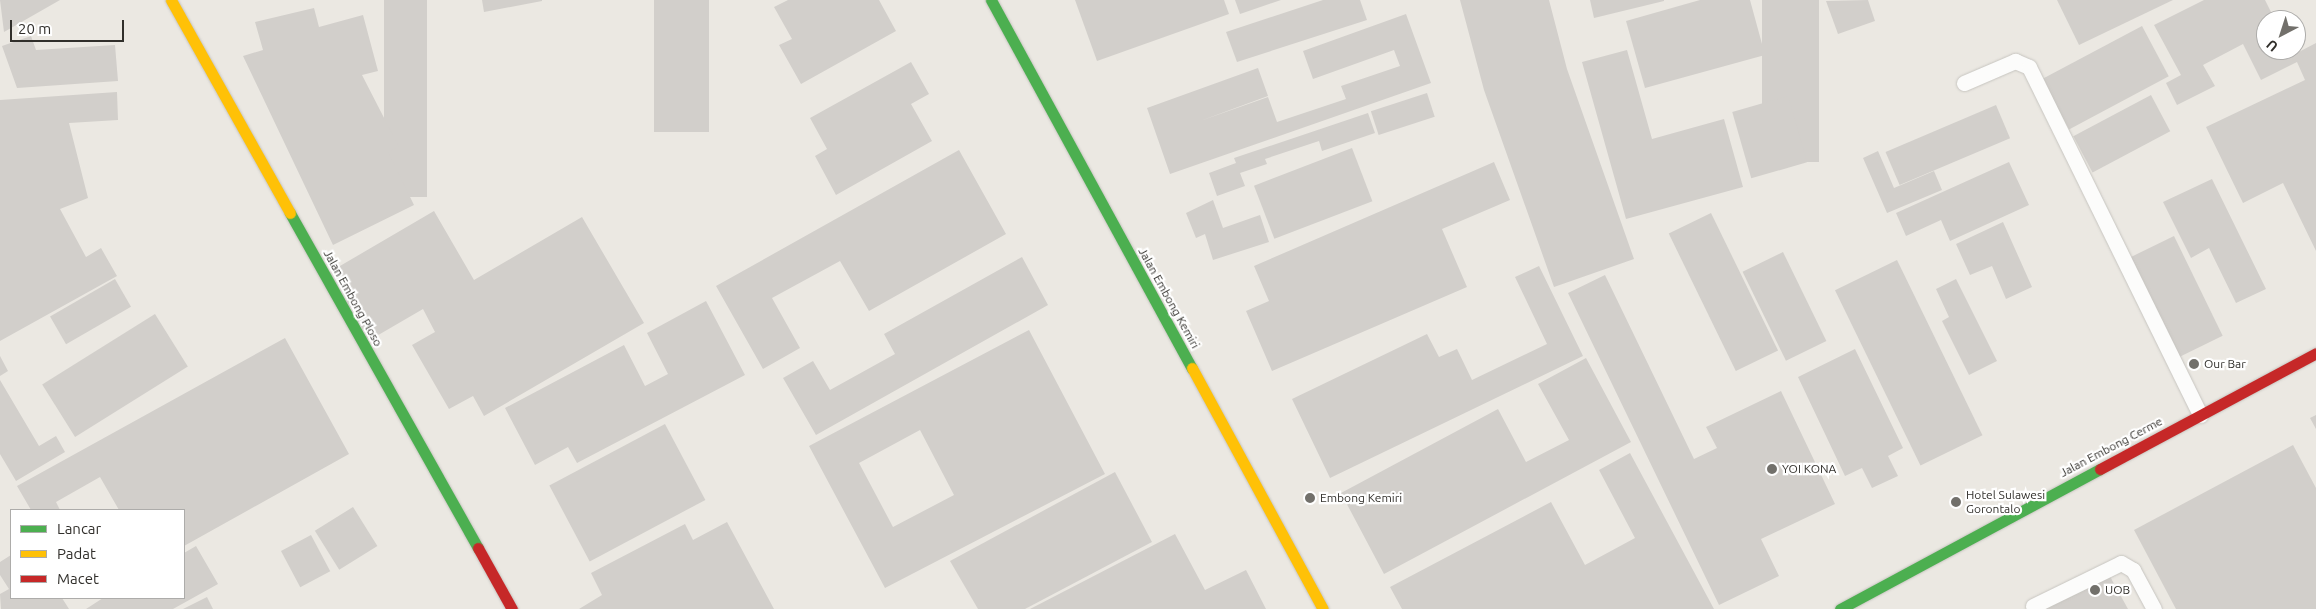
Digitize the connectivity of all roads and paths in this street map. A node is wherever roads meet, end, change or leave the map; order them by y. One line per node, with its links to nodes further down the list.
1 (171, 0): 7 (street, Jalan Embong Ploso)
2 (992, 0): 8 (street, Jalan Embong Kemiri)
3 (1964, 83): 5 (lane)
4 (2316, 353): 5 (street, Jalan Embong Cerme)
5 (2200, 415): 9 (street, Jalan Embong Cerme)
6 (2033, 606): 10 (lane)
7 (512, 609)
8 (1323, 609)
9 (1840, 609)
10 (2154, 609)

